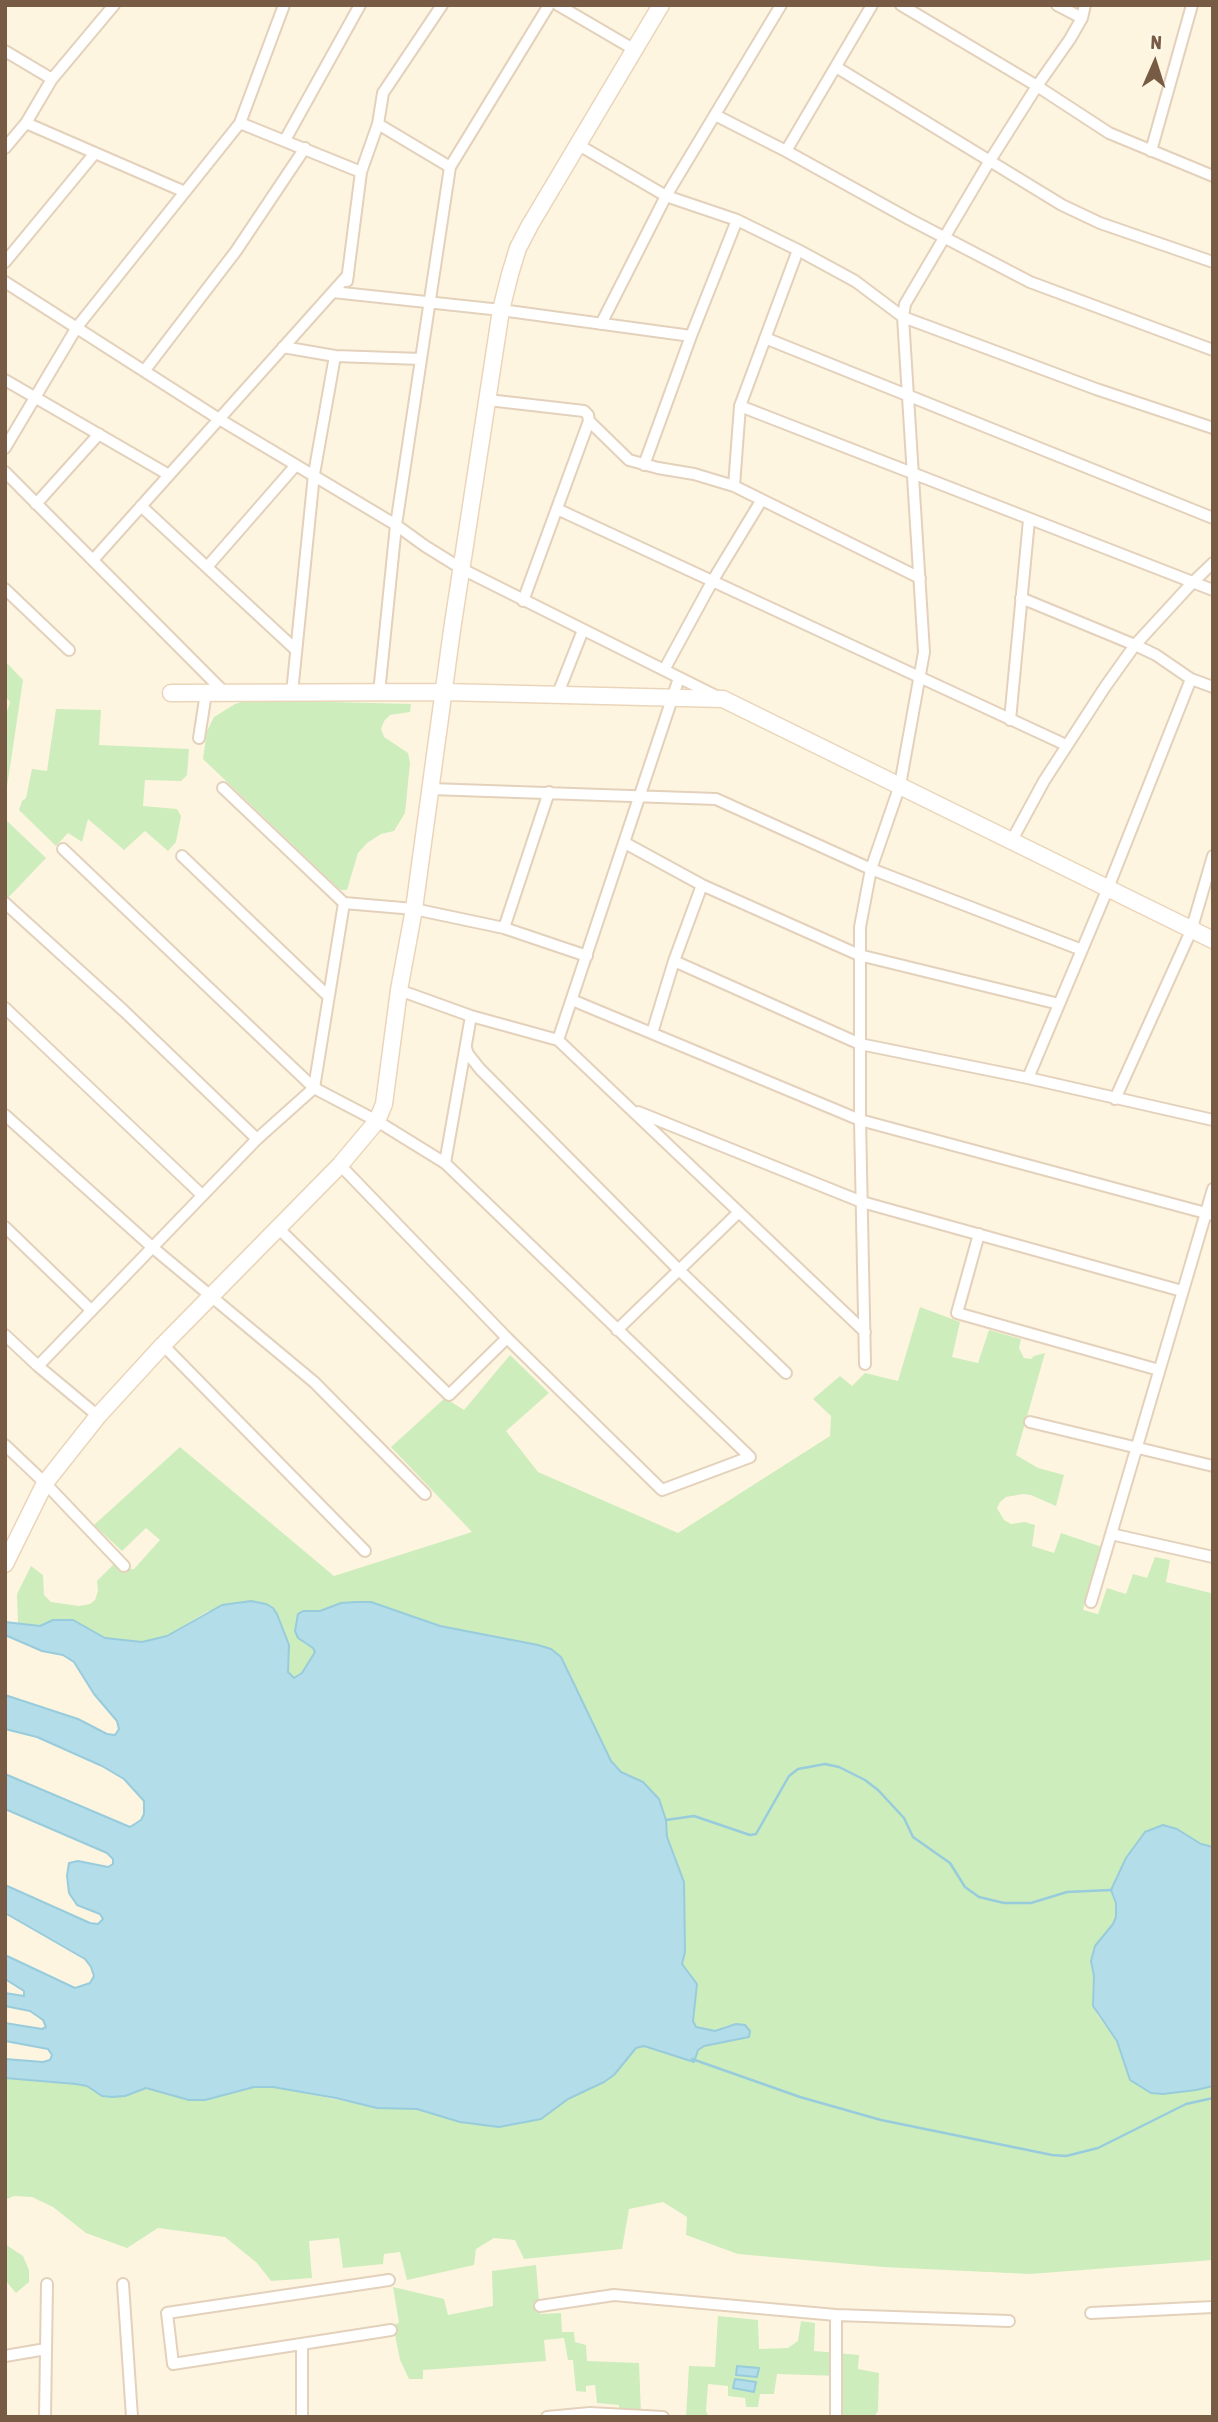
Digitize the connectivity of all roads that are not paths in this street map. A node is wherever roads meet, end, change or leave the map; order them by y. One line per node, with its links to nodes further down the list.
1 (114, 5): 18 (street)
2 (284, 5): 22 (street)
3 (360, 5): 24 (street)
4 (442, 5): 23 (street)
5 (550, 5): 32 (street)
6 (558, 5): 15 (street)
7 (661, 5): 15 (street)
8 (781, 5): 20 (street)
9 (872, 5): 17 (street)
10 (901, 5): 19 (street)
11 (1057, 5): 14 (street)
12 (1086, 5): 14 (street)
13 (1192, 5): 29 (street)
14 (1082, 18): 19 (street)
15 (635, 50): 25 (street)
16 (5, 51): 18 (street)
17 (836, 67): 28 (street); 31 (street)
18 (52, 79): 21 (street)
19 (1037, 86): 29 (street); 31 (street)
20 (715, 114): 28 (street); 36 (street)
21 (26, 123): 26 (street); 30 (street)
22 (240, 123): 24 (street); 35 (street)
23 (378, 124): 32 (street); 33 (street)
24 (285, 140): 27 (street)
25 (578, 144): 36 (street); 47 (street)
26 (5, 148)
27 (305, 148): 33 (street); 57 (street)
28 (786, 150): 38 (street)
29 (1151, 151): 34 (street)
30 (95, 153): 35 (street); 40 (street)
31 (989, 162): 38 (street); 41 (street)
32 (450, 167): 46 (street)
33 (361, 172): 42 (street)
34 (1213, 176)
35 (185, 192): 50 (street)
36 (666, 196): 37 (street); 49 (street)
37 (737, 220): 39 (street); 51 (street)
38 (944, 236): 48 (street); 54 (street)
39 (797, 250): 48 (street); 52 (street)
40 (5, 262)
41 (1213, 262)
42 (348, 275): 44 (street); 45 (street)
43 (5, 282): 50 (street)
44 (332, 292): 45 (street); 53 (street)
45 (345, 295): 46 (street)
46 (428, 303): 47 (street); 56 (street)
47 (501, 310): 49 (street); 61 (street)
48 (903, 317): 59 (street); 65 (street)
49 (601, 324): 51 (street)
50 (77, 327): 57 (street); 60 (street)
51 (691, 336): 69 (street)
52 (765, 338): 59 (street); 62 (street)
53 (283, 347): 55 (street); 63 (street)
54 (1213, 350)
55 (335, 356): 56 (street); 71 (street)
56 (421, 359): 81 (street)
57 (145, 370): 63 (street)
58 (5, 380): 60 (street)
59 (908, 395): 73 (street); 79 (street)
60 (35, 398): 66 (street); 67 (street)
61 (488, 400): 64 (street); 85 (street)
62 (740, 406): 73 (street); 74 (street)
63 (219, 419): 68 (street); 72 (street)
64 (589, 421): 69 (street); 78 (street)
65 (1213, 428)
66 (99, 434): 72 (street); 76 (street)
67 (5, 448)
68 (296, 465): 71 (street); 84 (street)
69 (644, 465): 74 (street)
70 (5, 472): 76 (street)
71 (314, 474): 81 (street); 95 (street)
72 (169, 475): 77 (street)
73 (913, 475): 80 (street); 86 (street)
74 (734, 486): 75 (street)
75 (761, 501): 86 (street); 87 (street)
76 (36, 504): 82 (street)
77 (141, 506): 82 (street); 84 (street)
78 (557, 509): 87 (street); 92 (street)
79 (1213, 518)
80 (1028, 520): 88 (street); 91 (street)
81 (396, 524): 85 (street); 106 (street)
82 (93, 560): 105 (street)
83 (1213, 563): 88 (street)
84 (207, 567): 95 (street)
85 (462, 569): 92 (street); 102 (street)
86 (920, 578): 100 (street)
87 (713, 580): 97 (street); 100 (street)
88 (1192, 583): 90 (street); 94 (street)
89 (5, 589): 96 (street)
90 (1213, 590)
91 (1021, 598): 94 (street); 111 (street)
92 (523, 601): 93 (street)
93 (583, 630): 97 (street); 108 (street)
94 (1135, 645): 99 (street); 113 (street)
95 (295, 649): 107 (street)
96 (69, 650)
97 (664, 670): 98 (street)
98 (679, 678): 109 (street); 110 (street)
99 (1191, 678): 101 (street); 126 (street)
100 (920, 680): 111 (street); 114 (street)
101 (1213, 687)
102 (444, 692): 106 (street); 108 (street); 116 (street)
103 (171, 693): 104 (street)
104 (206, 693): 105 (street); 112 (street)
105 (225, 693): 107 (street)
106 (379, 693): 107 (street)
107 (292, 694)
108 (557, 696): 109 (street)
109 (673, 699): 110 (street); 118 (street)
110 (723, 699): 114 (street)
111 (1010, 719): 113 (street)
112 (199, 738)
113 (1066, 745): 119 (street)
114 (900, 785): 119 (street); 124 (street)
115 (223, 788): 128 (street)
116 (431, 789): 117 (street); 129 (street)
117 (549, 792): 118 (street); 130 (street)
118 (640, 796): 120 (street); 124 (street)
119 (1012, 840): 126 (street)
120 (625, 843): 125 (street); 135 (street)
121 (63, 849): 148 (street)
122 (182, 856): 138 (street)
123 (1213, 856): 131 (street)
124 (872, 869): 133 (street); 134 (street)
125 (702, 885): 134 (street); 136 (street)
126 (1108, 888): 131 (street); 133 (street)
127 (5, 903): 155 (street)
128 (344, 903): 129 (street); 138 (street)
129 (414, 909): 130 (street); 137 (street)
130 (504, 928): 135 (street)
131 (1191, 931): 132 (street); 149 (street)
132 (1213, 940)
133 (1082, 950): 140 (street)
134 (859, 955): 140 (street); 145 (street)
135 (587, 956): 139 (street)
136 (674, 961): 143 (street); 145 (street)
137 (399, 990): 142 (street); 154 (street)
138 (328, 996): 148 (street)
139 (572, 1000): 143 (street); 144 (street)
140 (1059, 1004): 147 (street)
141 (5, 1008): 159 (street)
142 (471, 1016): 144 (street); 146 (street)
143 (652, 1033): 152 (street)
144 (558, 1040): 150 (street)
145 (860, 1044): 147 (street); 152 (street)
146 (466, 1048): 156 (street); 167 (street)
147 (1028, 1078): 149 (street)
148 (314, 1088): 154 (street); 155 (street)
149 (1115, 1098): 153 (street)
150 (632, 1110): 160 (street); 161 (street)
151 (5, 1115): 166 (street)
152 (860, 1120): 160 (street); 162 (street)
153 (1213, 1120)
154 (377, 1121): 156 (street); 157 (street)
155 (257, 1139): 159 (street)
156 (445, 1163): 171 (street)
157 (340, 1165): 164 (street); 174 (street)
158 (1213, 1189): 162 (street)
159 (202, 1195): 166 (street)
160 (862, 1202): 165 (street); 172 (street)
161 (739, 1212): 167 (street); 172 (street)
162 (1209, 1214): 168 (street)
163 (5, 1227): 170 (street)
164 (278, 1228): 169 (street); 174 (street)
165 (979, 1234): 168 (street); 178 (street)
166 (152, 1247): 169 (street); 170 (street)
167 (679, 1270): 171 (street); 179 (street)
168 (1182, 1291): 178 (street)
169 (212, 1297): 175 (street); 186 (street)
170 (92, 1310): 177 (street)
171 (617, 1330): 174 (street)
172 (865, 1332): 176 (street)
173 (5, 1335): 177 (street)
174 (507, 1338)
175 (163, 1345): 180 (street); 188 (street)
176 (865, 1364)
177 (38, 1366): 180 (street)
178 (1159, 1370): 183 (street)
179 (786, 1373)
180 (98, 1416): 185 (street)
181 (1030, 1422): 183 (street)
182 (5, 1445): 185 (street)
183 (1136, 1449): 184 (street); 187 (street)
184 (1213, 1466)
185 (45, 1483): 190 (street); 191 (street)
186 (425, 1494)
187 (1111, 1534): 189 (street); 192 (street)
188 (365, 1551)
189 (1213, 1557)
190 (5, 1564)
191 (124, 1566)
192 (1091, 1602)
193 (389, 2280): 202 (street)
194 (47, 2284): 203 (street)
195 (123, 2284): 206 (street)
196 (540, 2306): 199 (street)
197 (1213, 2306): 198 (street)
198 (1091, 2313)
199 (836, 2315): 200 (street); 210 (street)
200 (1009, 2322)
201 (391, 2330): 202 (street)
202 (302, 2344): 207 (street)
203 (46, 2349): 204 (street); 205 (street)
204 (5, 2356)
205 (45, 2417)
206 (132, 2417)
207 (302, 2417)
208 (547, 2417): 209 (street)
209 (663, 2417)
210 (836, 2417)

